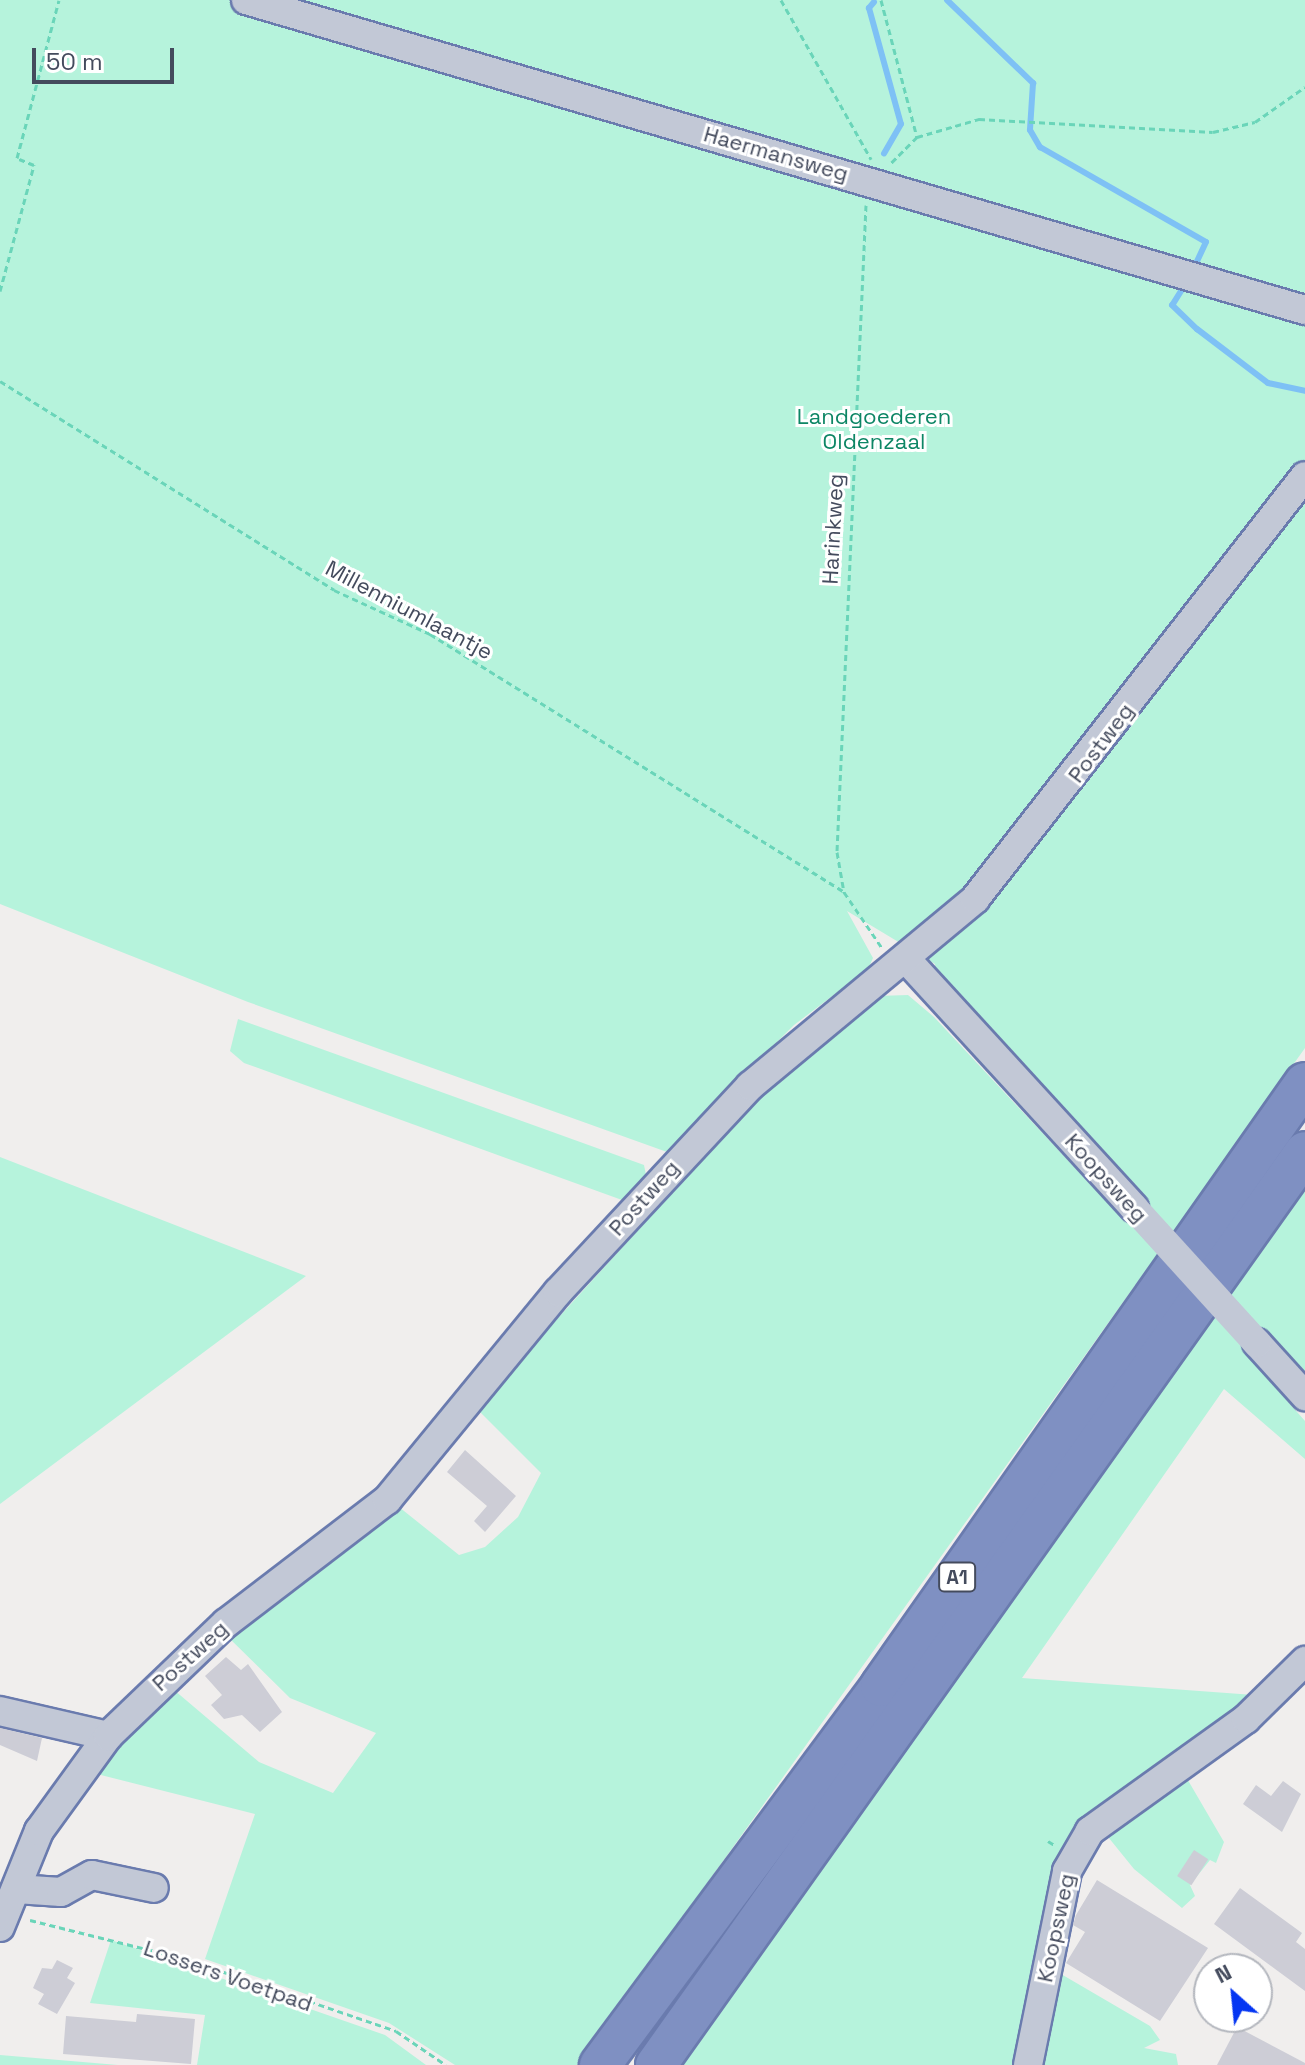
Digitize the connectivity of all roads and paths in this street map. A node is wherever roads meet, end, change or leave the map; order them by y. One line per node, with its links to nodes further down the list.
1 (59, 0): 8 (path)
2 (246, 0): 7 (street, Haermansweg)
3 (781, 0): 7 (path, Harinkweg)
4 (881, 0): 6 (path)
5 (1305, 87): 6 (path)
6 (917, 137): 7 (path)
7 (869, 176): 9 (street, Haermansweg); 12 (path, Harinkweg)
8 (0, 291)
9 (1305, 310)
10 (0, 381): 12 (path, Millenniumlaantje)
11 (1305, 476): 13 (street, Postweg)
12 (844, 892): 13 (path)
13 (902, 963): 16 (street, Koopsweg, bridge); 19 (street, Postweg)
14 (1305, 1083): 24 (highway, A1)
15 (1305, 1152): 25 (highway, A1)
16 (1305, 1396)
17 (1305, 1661): 26 (street, Koopsweg)
18 (0, 1711): 19 (street)
19 (108, 1736): 21 (street, Postweg)
20 (154, 1888): 21 (street)
21 (16, 1889): 22 (street, Postweg)
22 (2, 1919): 23 (path, Lossers Voetpad)
23 (446, 2065)
24 (600, 2065)
25 (656, 2065)
26 (1028, 2065)

